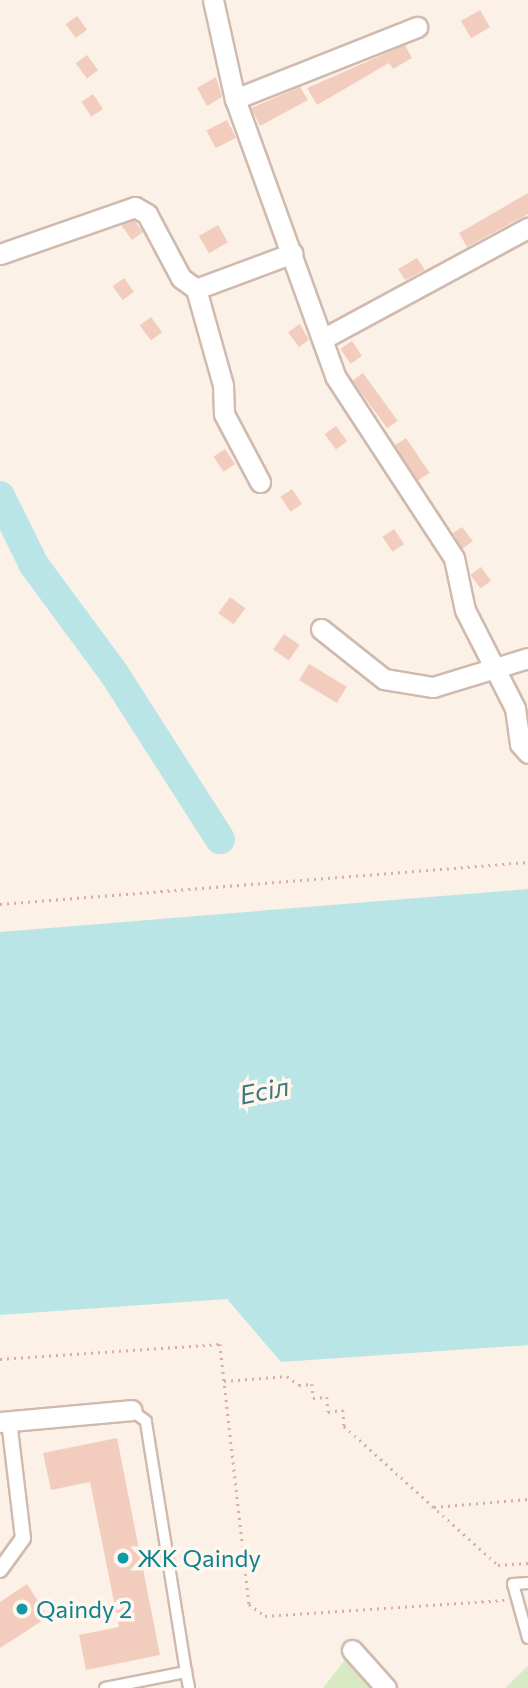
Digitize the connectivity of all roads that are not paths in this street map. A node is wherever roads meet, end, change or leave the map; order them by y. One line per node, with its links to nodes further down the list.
1 (213, 0): 3 (street)
2 (417, 27): 3 (street)
3 (235, 99): 5 (street)
4 (528, 228): 8 (street)
5 (293, 253): 7 (street); 8 (street)
6 (0, 254): 7 (street)
7 (196, 289): 9 (street)
8 (326, 337): 12 (street)
9 (260, 482)
10 (321, 629): 12 (street)
11 (528, 658): 12 (street)
12 (491, 668): 13 (street)
13 (528, 753)
14 (131, 1410): 15 (street); 20 (lane)
15 (5, 1422): 16 (street)
16 (0, 1570)
17 (528, 1583): 18 (lane)
18 (528, 1638)
19 (352, 1650): 23 (street)
20 (186, 1672): 21 (lane); 22 (lane)
21 (105, 1688)
22 (189, 1688)
23 (386, 1688)

